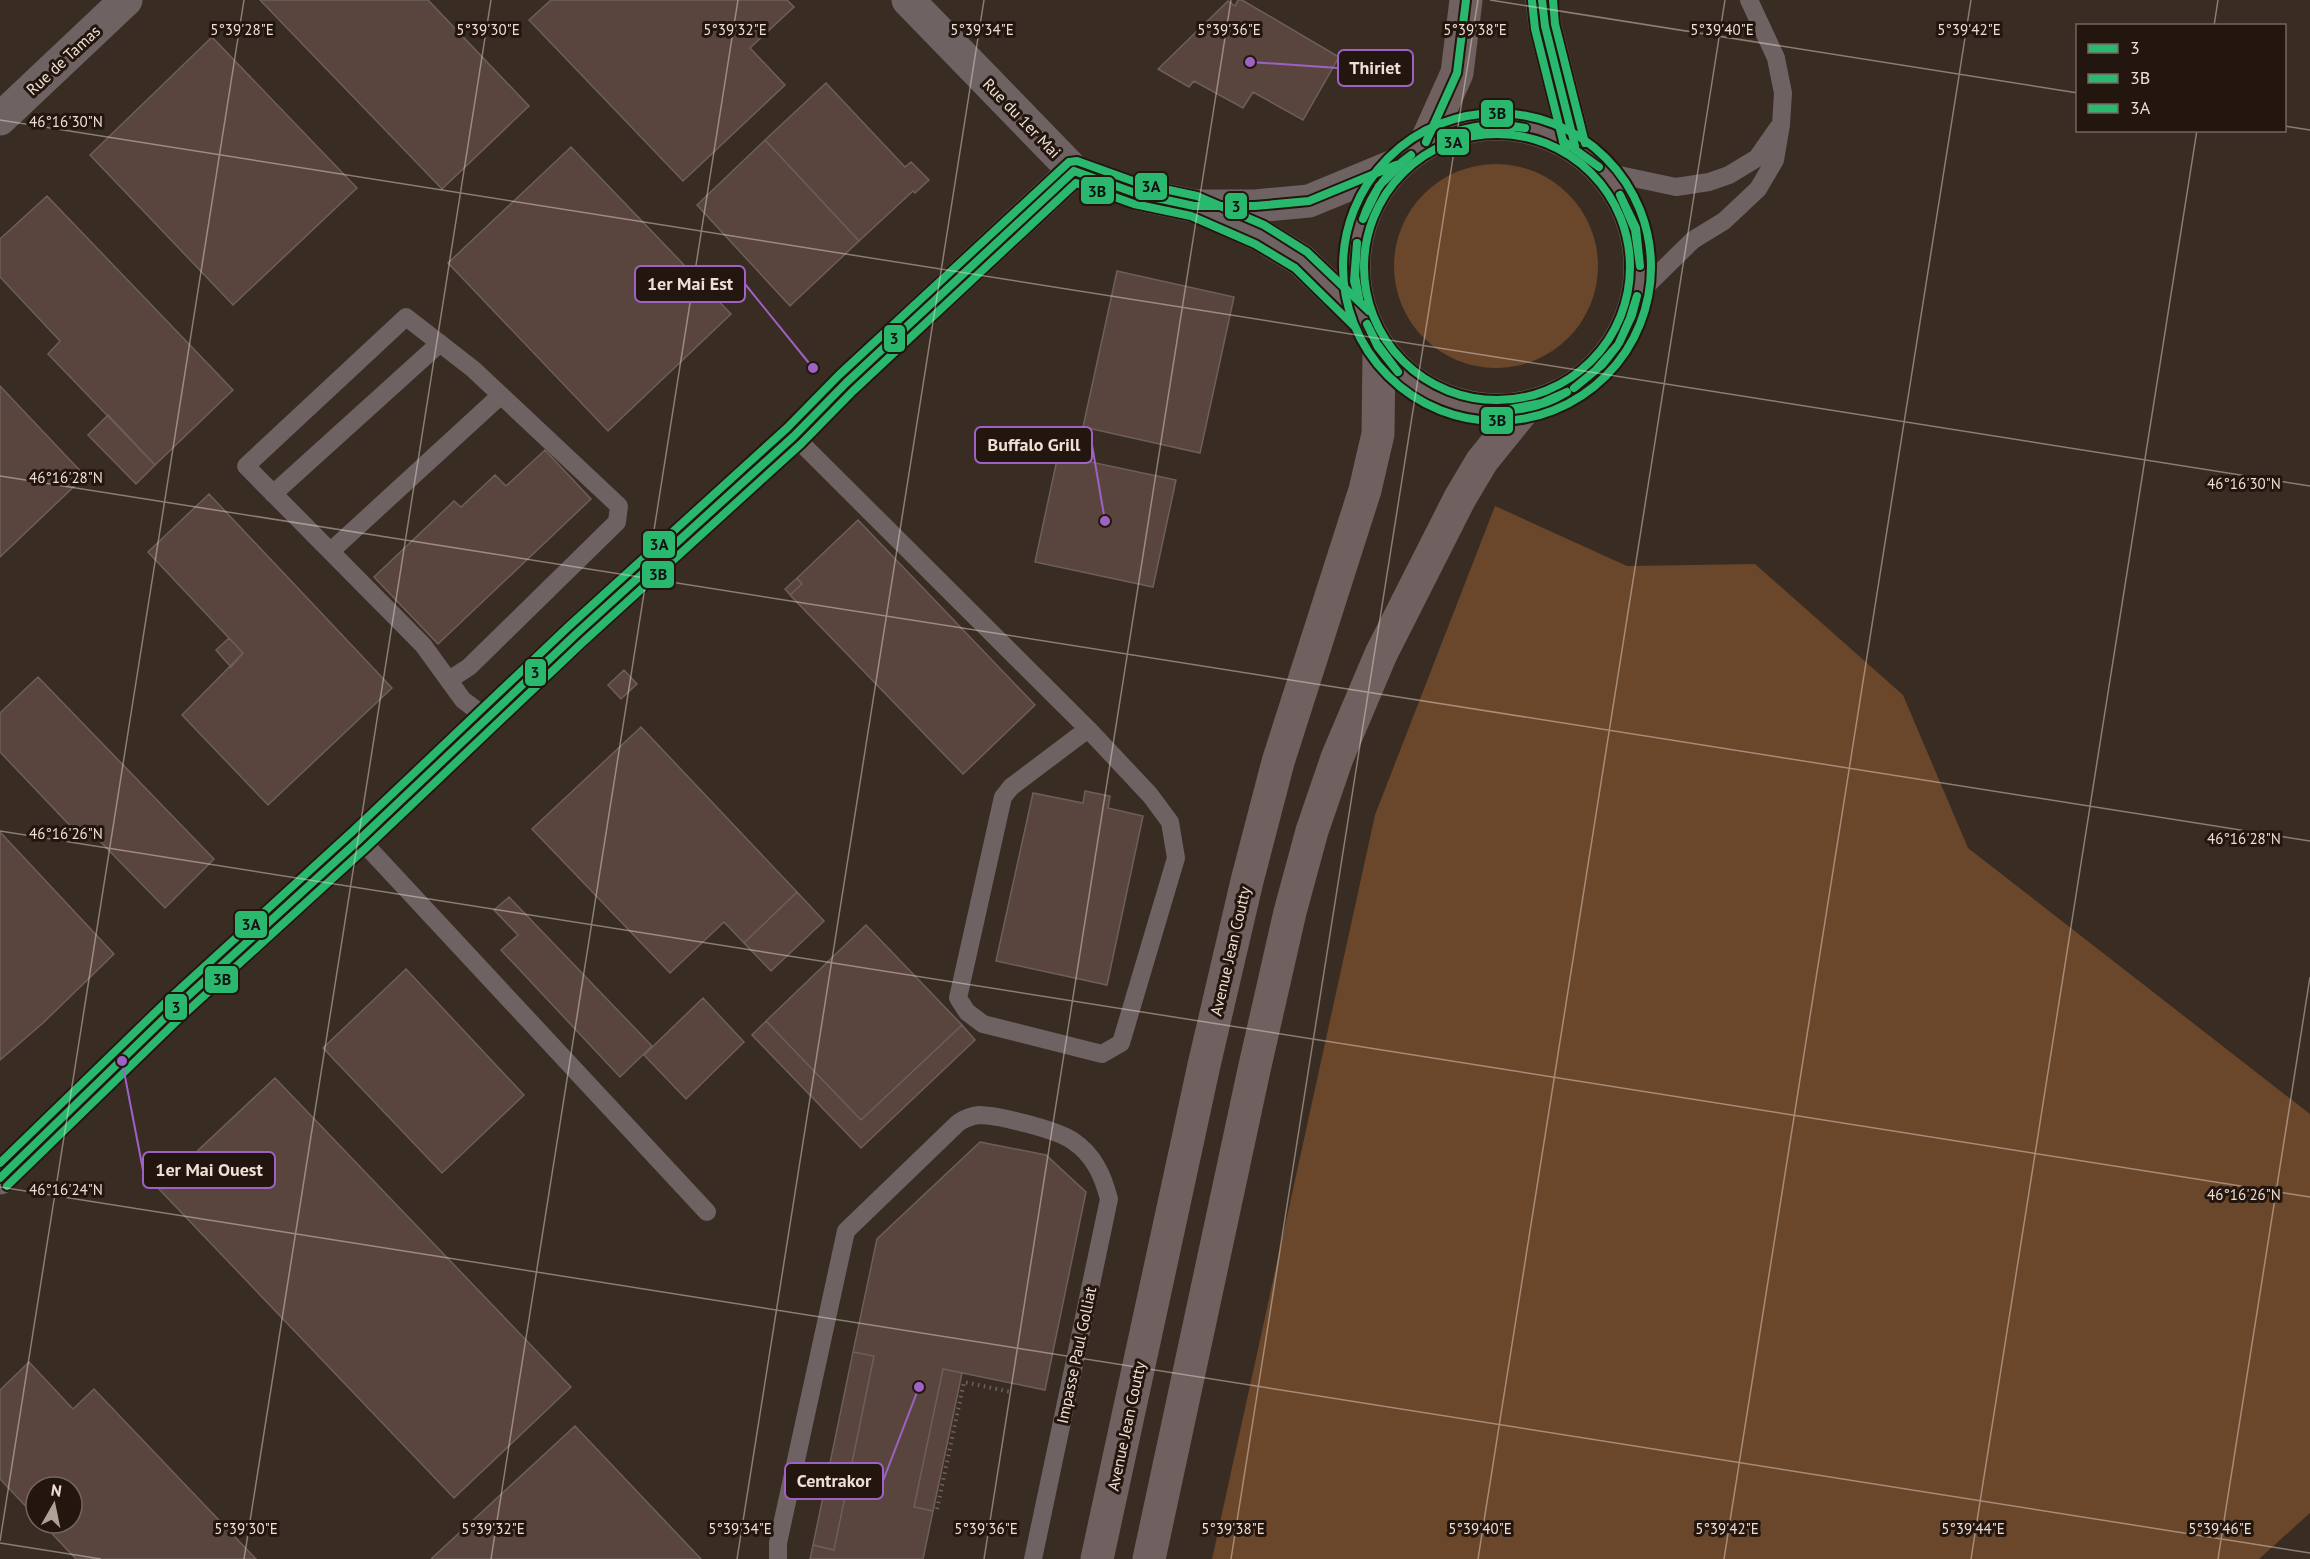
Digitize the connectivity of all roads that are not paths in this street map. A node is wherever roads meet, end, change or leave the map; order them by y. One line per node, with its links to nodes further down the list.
1 (126, 0): 6 (street, Rue de Tamas)
2 (908, 0): 11 (street, Rue du 1er Mai)
3 (1466, 0): 8 (main road)
4 (1542, 0): 9 (main road)
5 (1749, 0): 7 (lane)
6 (0, 119)
7 (1781, 124): 12 (lane); 14 (lane)
8 (1426, 142): 9 (main road); 10 (main road)
9 (1575, 146): 12 (main road)
10 (1396, 165): 13 (street, Rue du 1er Mai); 15 (main road)
11 (1074, 171): 13 (street, Rue du 1er Mai); 20 (street)
12 (1605, 172): 14 (main road)
13 (1194, 206): 15 (street, Rue du 1er Mai)
14 (1640, 292): 19 (main road)
15 (1362, 319): 17 (main road)
16 (440, 343): 18 (lane); 21 (lane); 21 (lane)
17 (1379, 350): 19 (main road); 31 (main road, Avenue Jean Coutty)
18 (501, 395): 22 (lane); 23 (lane)
19 (1524, 409): 32 (main road)
20 (794, 436): 24 (street); 25 (lane)
21 (273, 494): 22 (lane)
22 (331, 551): 23 (lane)
23 (449, 680): 24 (lane)
24 (487, 718): 26 (street)
25 (1089, 729): 25 (lane)
26 (360, 839): 27 (street); 28 (lane)
27 (0, 1179)
28 (707, 1212)
29 (778, 1559): 30 (lane, Impasse Paul Golliat)
30 (1033, 1559)
31 (1097, 1559)
32 (1149, 1559)

